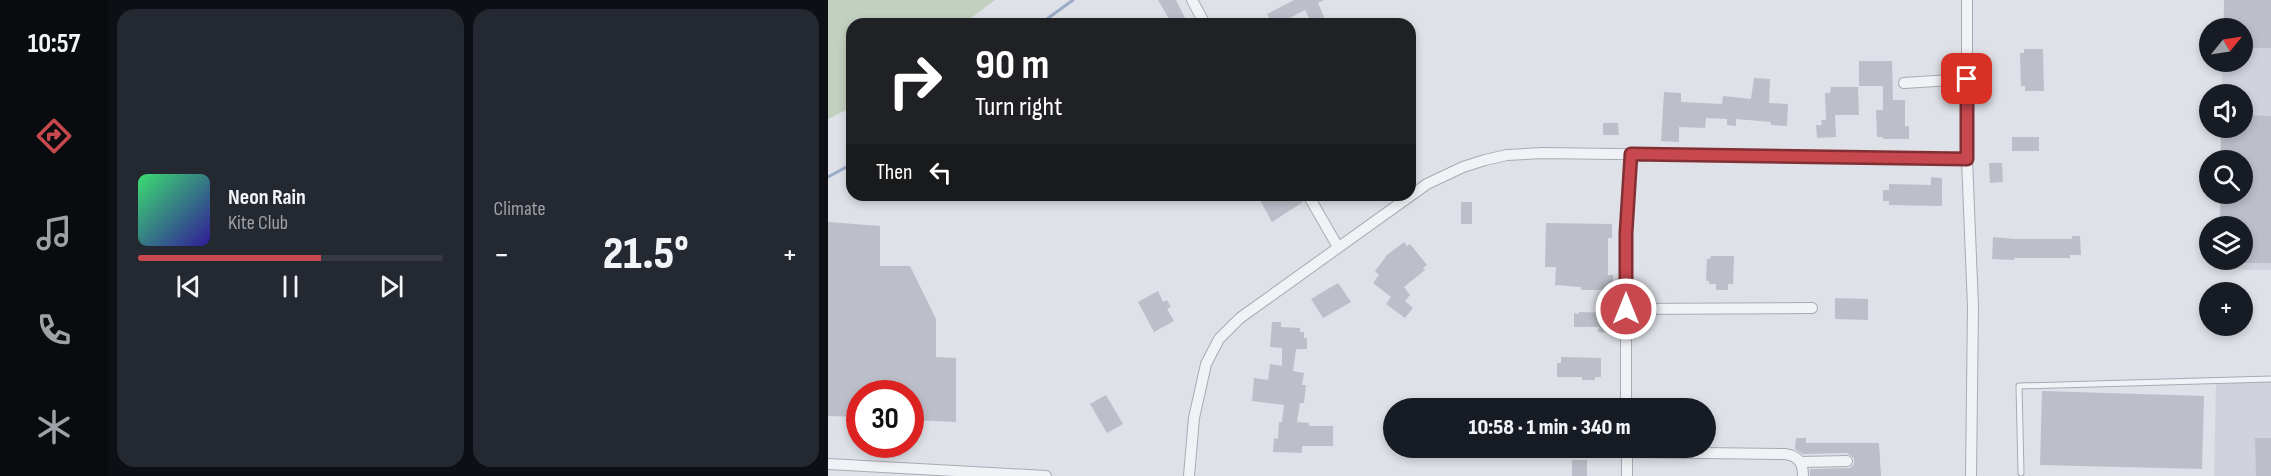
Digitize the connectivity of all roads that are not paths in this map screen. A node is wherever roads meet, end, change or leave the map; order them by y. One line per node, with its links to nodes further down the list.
1 (1192, 0): 3 (street)
2 (1967, 0): 4 (street)
3 (1202, 18)
4 (1967, 79): 5 (street); 7 (street)
5 (1904, 83)
6 (1631, 154): 7 (street); 8 (street); 13 (street)
7 (1967, 159): 26 (street)
8 (1416, 192)
9 (1311, 201): 11 (street)
10 (1403, 201): 11 (street)
11 (1338, 247): 23 (street)
12 (1812, 308): 13 (street)
13 (1626, 309): 15 (street)
14 (2271, 380): 21 (lane)
15 (1626, 398)
16 (1716, 452): 19 (street)
17 (1627, 458): 24 (street)
18 (1847, 461): 19 (street)
19 (1801, 462): 25 (street)
20 (828, 464): 22 (street)
21 (2021, 473)
22 (1046, 476)
23 (1189, 476)
24 (1627, 476)
25 (1803, 476)
26 (1971, 476)

